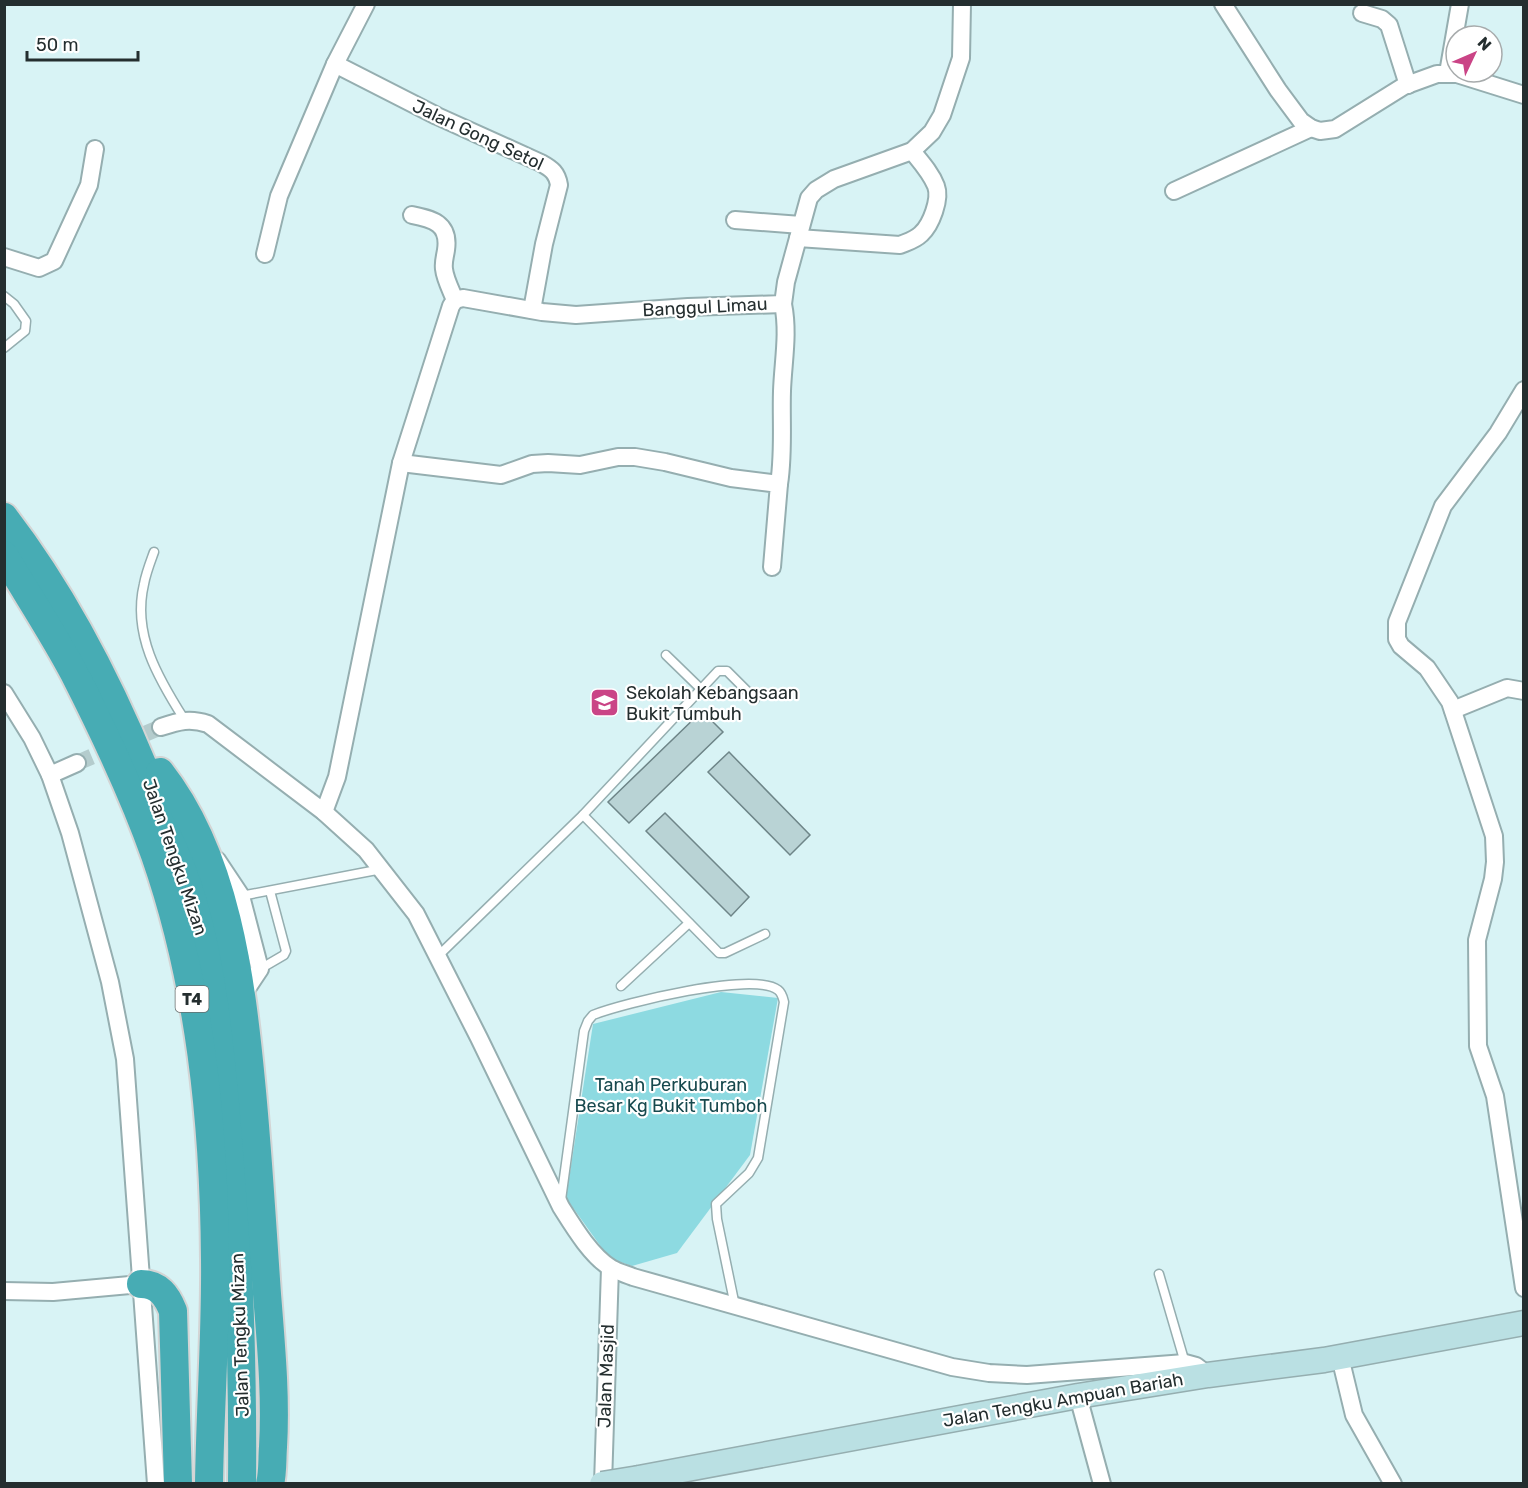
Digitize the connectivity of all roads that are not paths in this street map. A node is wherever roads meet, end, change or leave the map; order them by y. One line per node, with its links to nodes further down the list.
1 (366, 4): 7 (street)
2 (962, 4): 14 (street, Banggul Limau)
3 (1223, 4): 12 (street)
4 (1460, 4): 6 (street)
5 (1362, 13): 10 (street)
6 (1457, 24)
7 (335, 64): 19 (street); 24 (street, Jalan Gong Setol)
8 (1444, 73): 10 (street)
9 (1494, 84): 11 (street)
10 (1408, 85): 12 (street)
11 (1524, 95)
12 (1311, 128): 15 (street)
13 (95, 149): 20 (street)
14 (912, 151): 18 (street, Banggul Limau); 18 (street)
15 (1174, 191)
16 (412, 215): 22 (street)
17 (735, 220): 18 (street)
18 (800, 231): 23 (street, Banggul Limau)
19 (265, 254)
20 (4, 257)
21 (4, 296): 25 (lane)
22 (455, 300): 24 (street, Banggul Limau); 27 (street)
23 (783, 304): 24 (street, Banggul Limau); 28 (street)
24 (532, 310)
25 (4, 348)
26 (1524, 390): 40 (street)
27 (401, 463): 28 (street); 46 (street)
28 (779, 483): 32 (street)
29 (4, 517): 43 (highway, Jalan Tengku Mizan / T4)
30 (154, 552): 41 (lane)
31 (4, 555): 34 (highway, Jalan Tengku Mizan / T4)
32 (772, 567)
33 (4, 570): 34 (highway)
34 (32, 602): 59 (highway, Jalan Tengku Mizan / T4)
35 (666, 656): 36 (lane)
36 (700, 689): 39 (lane); 47 (lane)
37 (1524, 691): 40 (street)
38 (4, 693): 45 (street)
39 (755, 699)
40 (1453, 710): 63 (street)
41 (184, 719): 42 (street); 46 (street)
42 (161, 727)
43 (129, 733): 48 (highway); 76 (highway, Jalan Tengku Mizan / T4)
44 (77, 764): 45 (street)
45 (50, 775): 62 (street)
46 (324, 812): 49 (street)
47 (583, 815): 52 (lane); 54 (lane)
48 (197, 833): 51 (street); 57 (highway)
49 (382, 869): 50 (lane); 54 (street)
50 (270, 891): 51 (lane); 55 (lane)
51 (241, 896): 55 (street)
52 (689, 923): 53 (lane); 56 (lane)
53 (765, 934)
54 (438, 956): 58 (street)
55 (260, 969): 57 (street)
56 (621, 986)
57 (241, 998): 71 (highway)
58 (561, 1207): 60 (street); 65 (lane)
59 (215, 1261): 74 (highway, Jalan Tengku Mizan / T4); 75 (highway)
60 (610, 1268): 65 (street); 79 (street, Jalan Masjid)
61 (1159, 1274): 68 (lane)
62 (141, 1284): 64 (street); 72 (street); 73 (highway)
63 (1524, 1288)
64 (5, 1291)
65 (735, 1306): 68 (street)
66 (1524, 1323): 67 (main road, Jalan Tengku Ampuan Bariah)
67 (1340, 1357): 69 (main road, Jalan Tengku Ampuan Bariah); 81 (street)
68 (1185, 1363): 69 (street)
69 (1208, 1375): 70 (main road, Jalan Tengku Ampuan Bariah)
70 (1078, 1396): 79 (main road, Jalan Tengku Ampuan Bariah, bridge); 80 (street)
71 (275, 1416): 77 (highway); 78 (highway)
72 (156, 1484)
73 (178, 1484)
74 (209, 1484)
75 (227, 1484)
76 (242, 1484)
77 (270, 1484)
78 (291, 1484)
79 (603, 1484)
80 (1102, 1484)
81 (1394, 1484)

